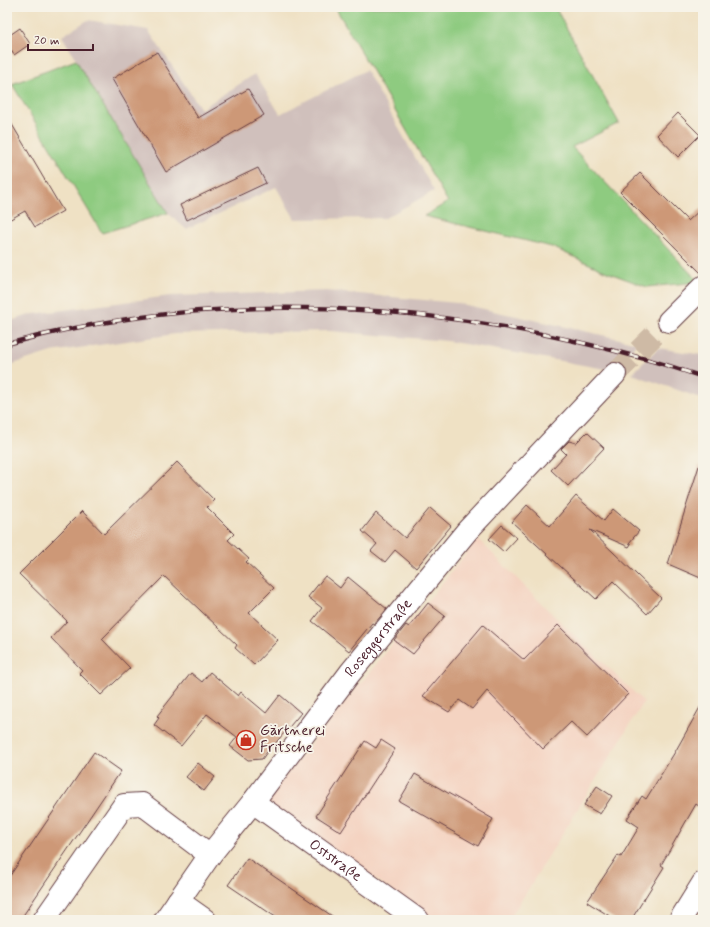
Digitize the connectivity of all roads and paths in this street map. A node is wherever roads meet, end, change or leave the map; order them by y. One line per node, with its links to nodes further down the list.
1 (703, 287): 2 (street)
2 (669, 321)
3 (615, 374): 4 (street, Roseggerstraße)
4 (253, 802): 5 (street, Roseggerstraße); 11 (street, Oststraße)
5 (210, 855): 7 (street, Roseggerstraße); 8 (street)
6 (703, 883): 12 (street)
7 (178, 902): 9 (street, Roseggerstraße); 10 (street)
8 (44, 920)
9 (165, 920)
10 (205, 920)
11 (418, 920)
12 (680, 920)

